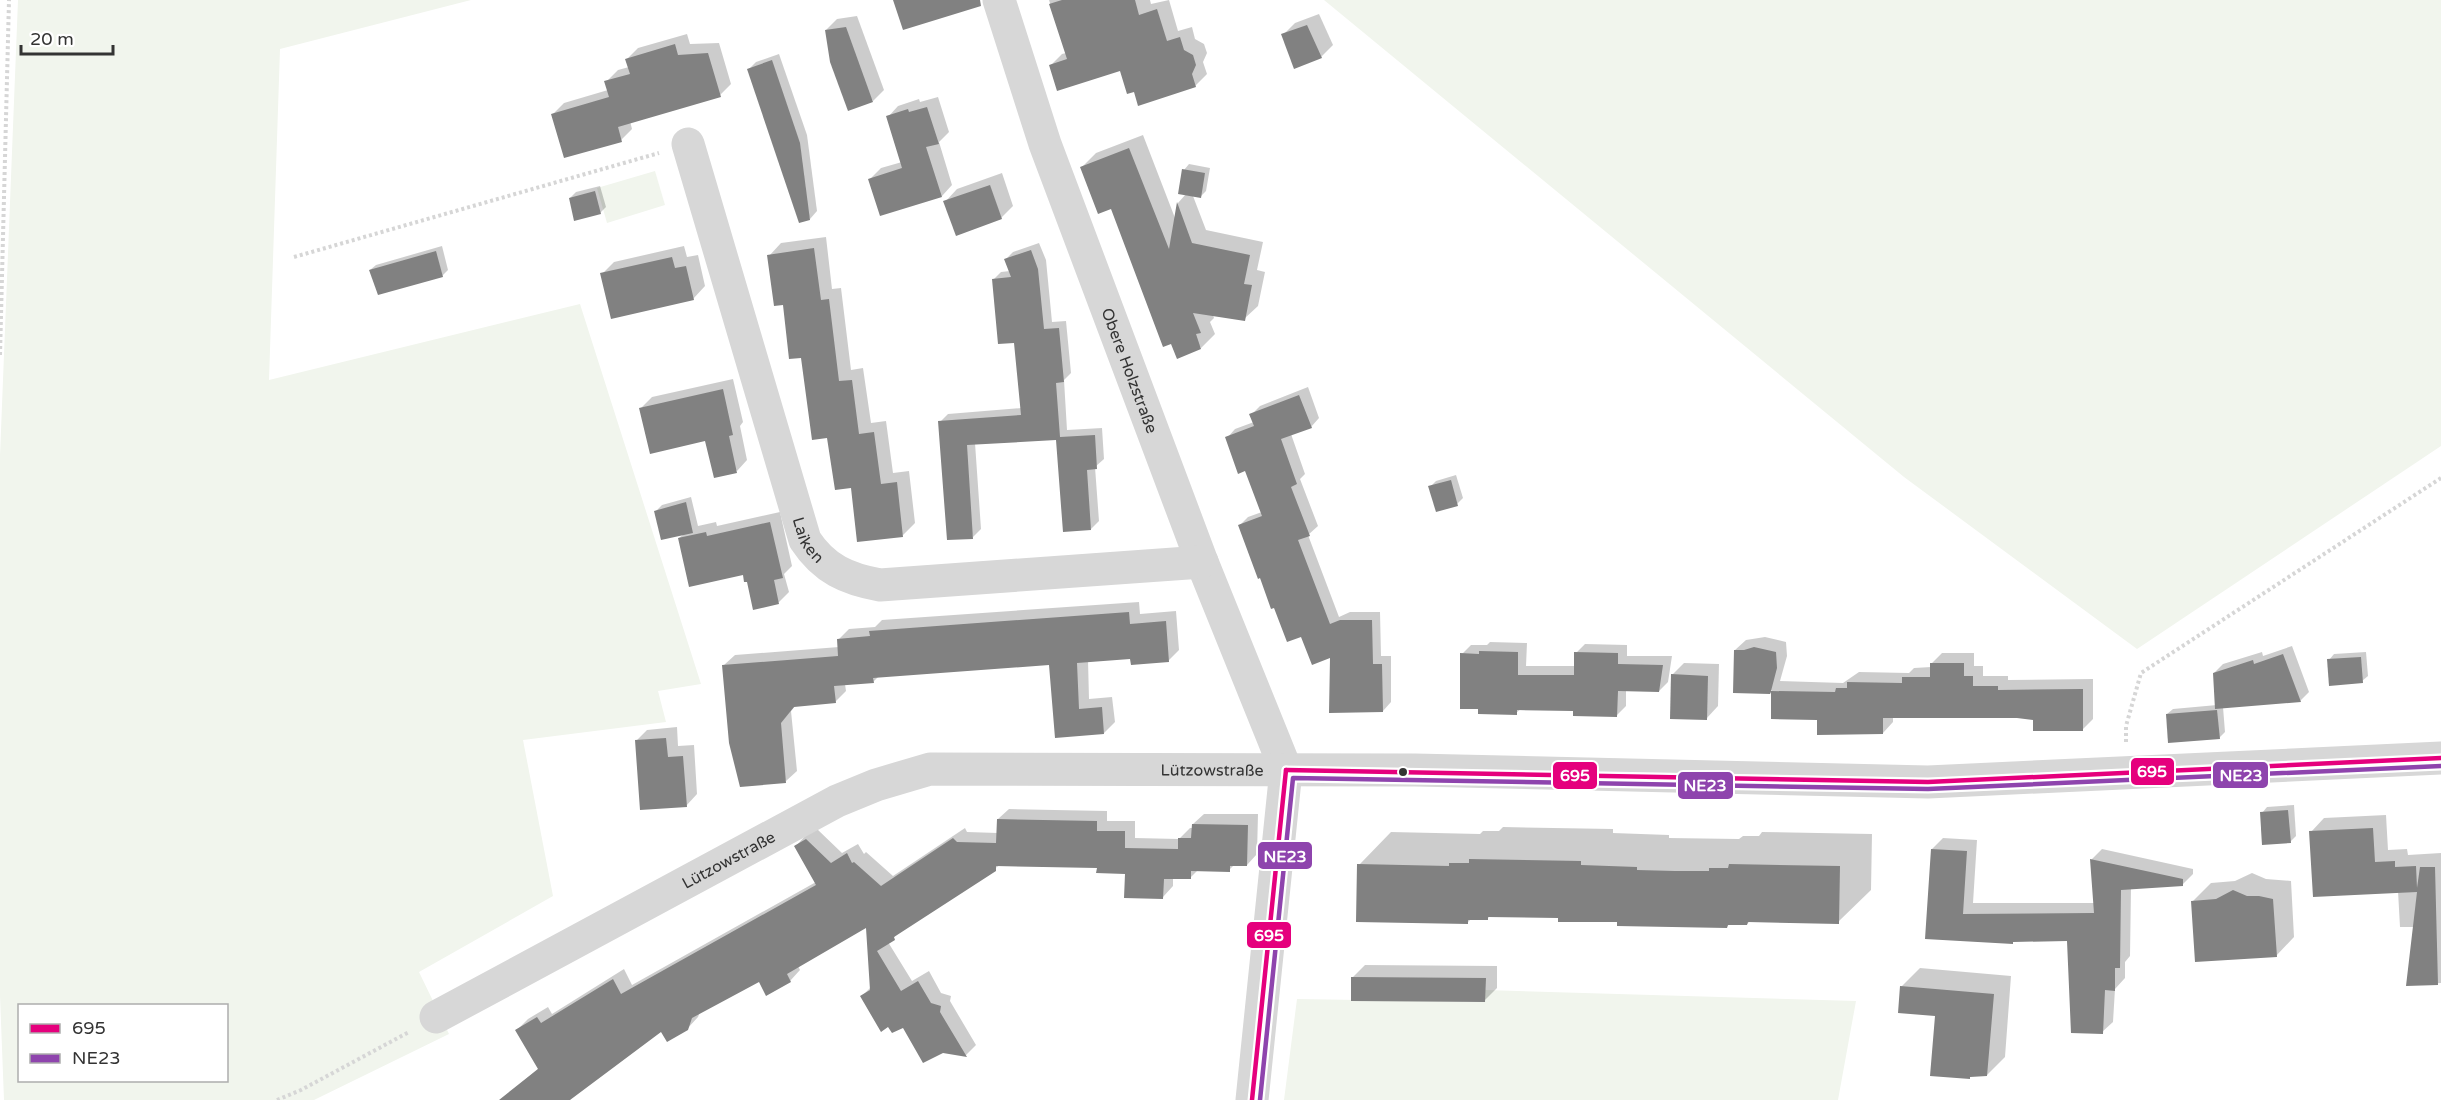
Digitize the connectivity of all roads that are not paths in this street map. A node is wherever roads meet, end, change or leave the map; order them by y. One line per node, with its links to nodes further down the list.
1 (999, 0): 3 (street, Obere Holzstraße)
2 (688, 144): 3 (street, Laiken)
3 (1202, 562): 5 (street, Obere Holzstraße)
4 (2441, 758): 5 (street, Lützowstraße)
5 (1286, 770): 6 (street, Lützowstraße); 7 (street)
6 (436, 1017)
7 (1252, 1100)

